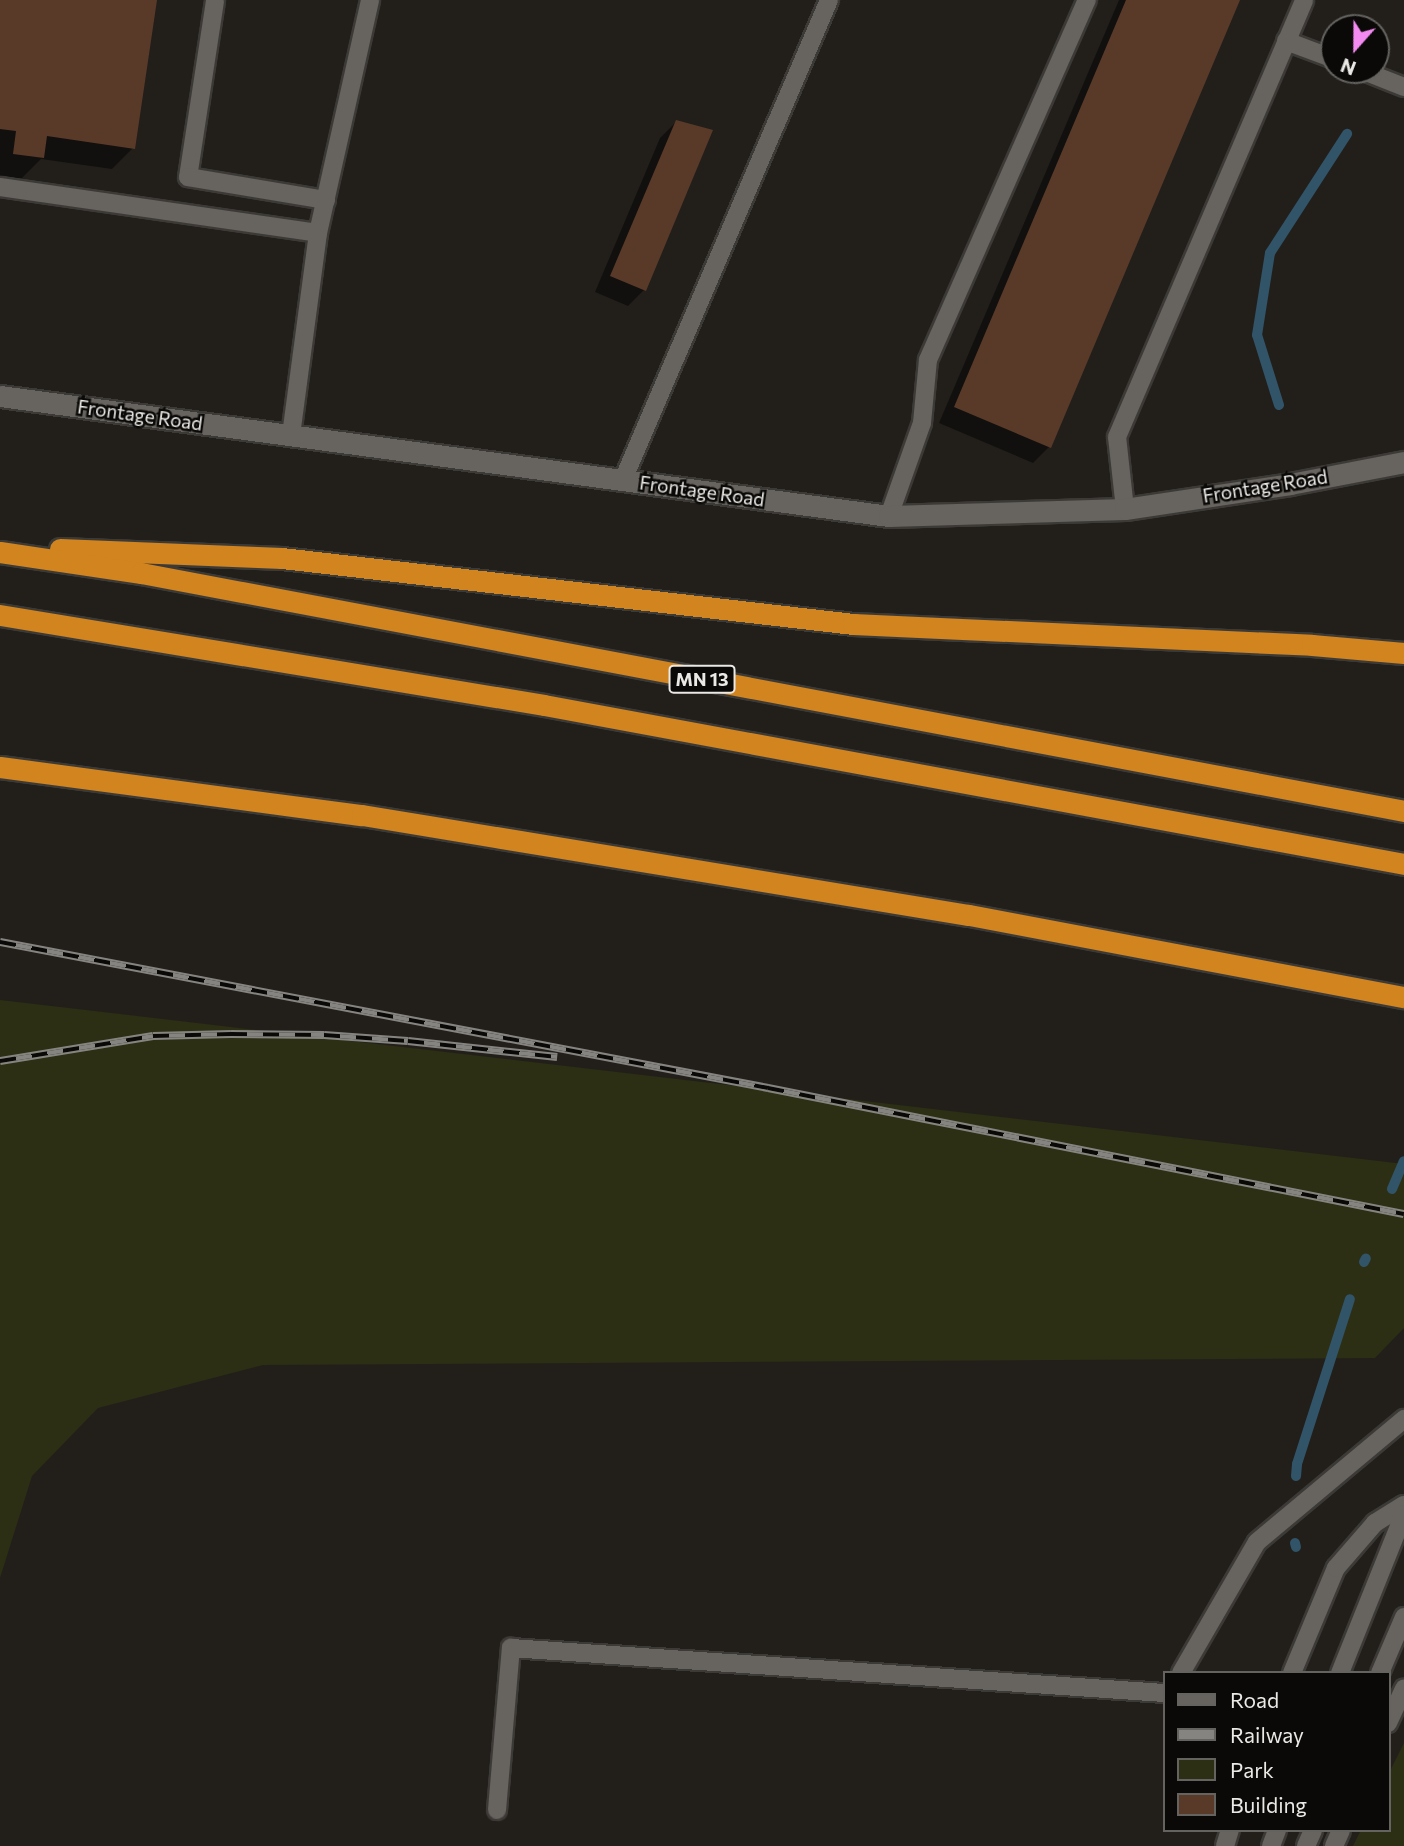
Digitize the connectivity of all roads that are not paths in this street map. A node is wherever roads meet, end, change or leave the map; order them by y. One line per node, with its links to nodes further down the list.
1 (370, 0): 9 (lane)
2 (829, 0): 14 (lane)
3 (1087, 0): 16 (lane)
4 (1304, 0): 6 (lane)
5 (215, 1): 9 (lane)
6 (1286, 41): 7 (lane); 15 (lane)
7 (1320, 54)
8 (0, 187): 10 (lane)
9 (326, 200): 10 (lane)
10 (318, 233): 12 (lane)
11 (0, 396): 12 (street, Frontage Road)
12 (291, 436): 14 (street, Frontage Road)
13 (1404, 462): 15 (street, Frontage Road)
14 (623, 480): 16 (street, Frontage Road)
15 (1125, 509): 16 (street, Frontage Road)
16 (889, 516)
17 (0, 547): 20 (highway)
18 (0, 552): 22 (highway, MN 13)
19 (0, 615): 23 (highway)
20 (1404, 653)
21 (0, 767): 24 (highway)
22 (1404, 811)
23 (1404, 864)
24 (1404, 997)
25 (1404, 1419): 29 (lane)
26 (1404, 1505): 30 (lane)
27 (1404, 1514): 31 (lane)
28 (1404, 1617): 32 (lane)
29 (1182, 1671)
30 (1293, 1671)
31 (1341, 1671)
32 (1381, 1671)
33 (1404, 1688): 35 (lane)
34 (1162, 1693): 36 (lane)
35 (1390, 1719)
36 (497, 1810)

